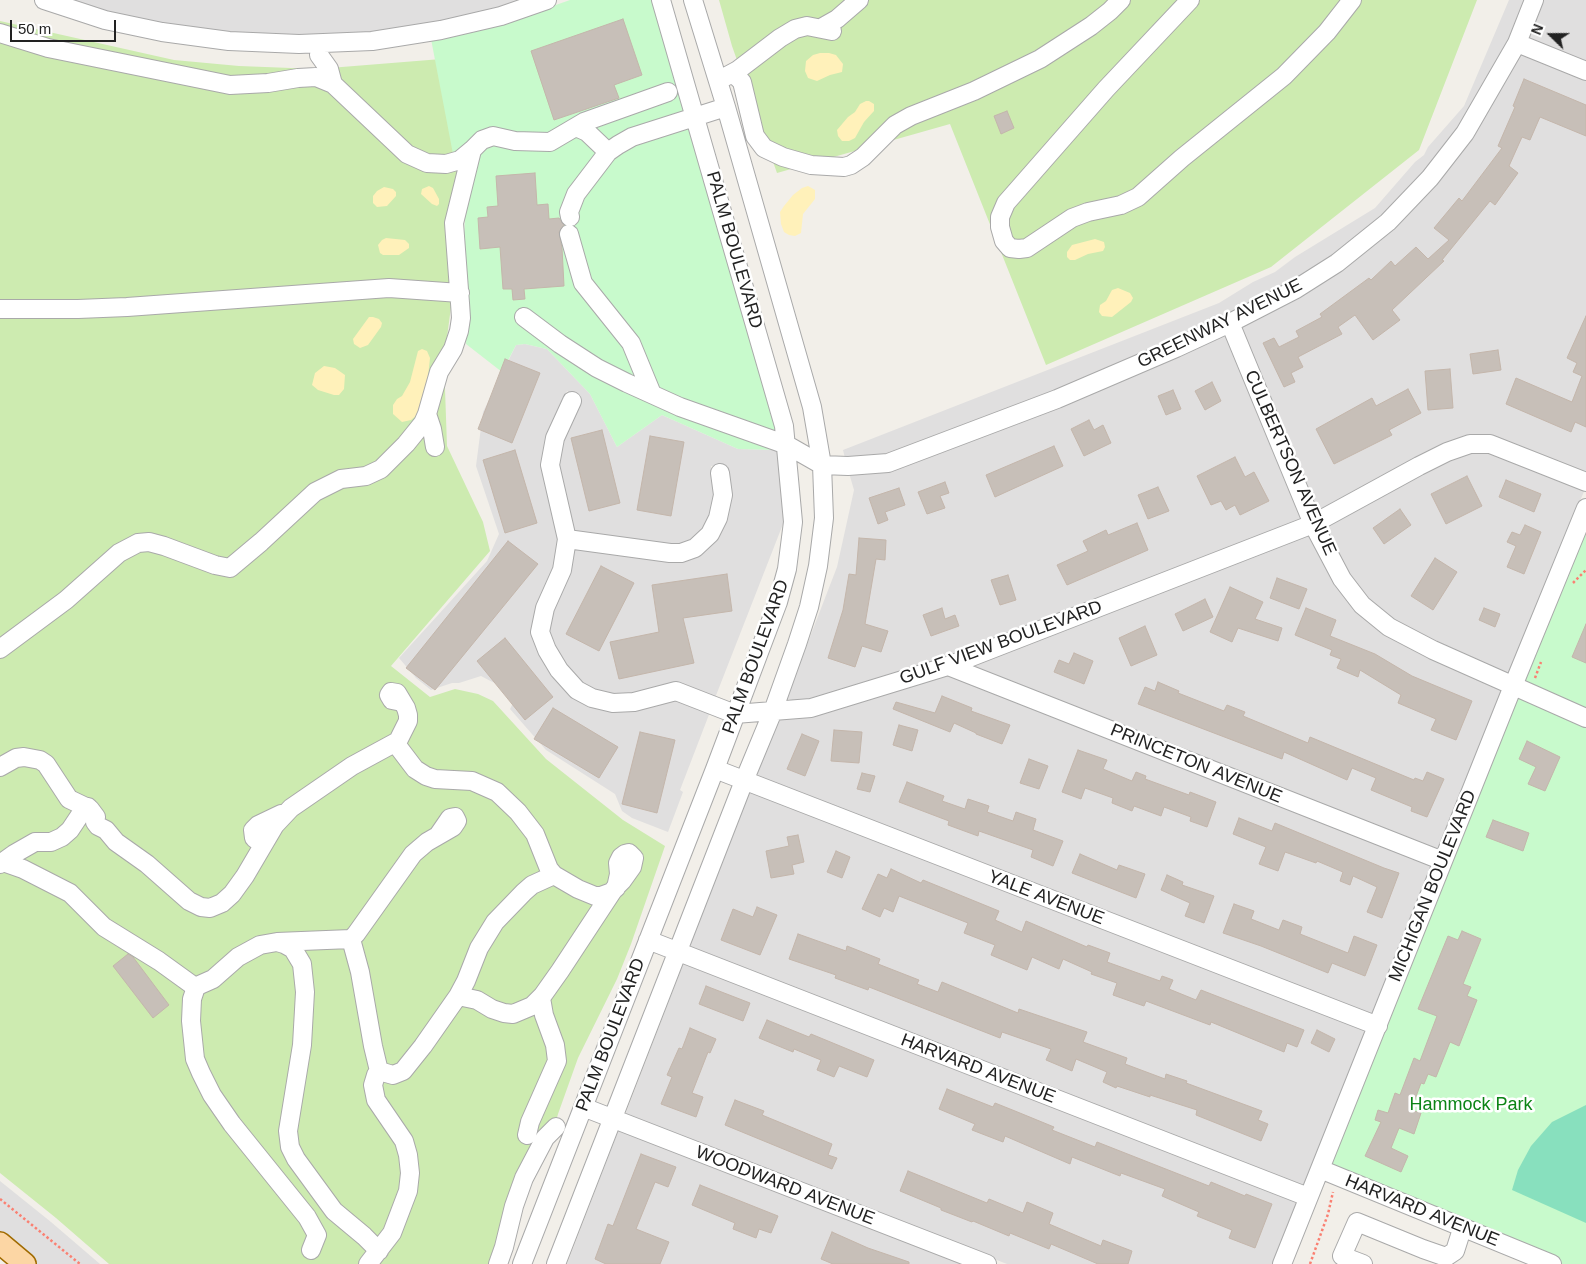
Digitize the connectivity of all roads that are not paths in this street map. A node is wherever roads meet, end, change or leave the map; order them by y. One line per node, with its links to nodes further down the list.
1 (44, 0): 2 (street)
2 (547, 0)
3 (661, 0): 17 (street, PALM BOULEVARD)
4 (693, 0): 16 (street, PALM BOULEVARD)
5 (859, 0): 6 (street)
6 (1120, 0)
7 (1190, 0): 8 (street)
8 (1352, 0)
9 (1534, 0): 11 (street, GREENWAY AVENUE)
10 (0, 33): 14 (street)
11 (1517, 43): 13 (street); 26 (street, GREENWAY AVENUE)
12 (319, 55): 14 (street)
13 (1586, 71)
14 (333, 84): 19 (street)
15 (668, 92): 18 (street)
16 (726, 107): 17 (street); 32 (street, PALM BOULEVARD)
17 (695, 116): 20 (street); 30 (street, PALM BOULEVARD)
18 (576, 127): 19 (street); 20 (street)
19 (472, 150): 21 (street)
20 (608, 152): 27 (street)
21 (458, 268): 22 (street); 23 (street)
22 (424, 290): 23 (street); 24 (street)
23 (460, 293): 29 (street)
24 (0, 309)
25 (524, 317): 27 (street, GREENWAY AVENUE)
26 (1230, 323): 32 (street, GREENWAY AVENUE); 36 (street, CULBERTSON AVENUE)
27 (652, 394): 30 (street, GREENWAY AVENUE)
28 (572, 401): 37 (street, GULF VIEW BOULEVARD)
29 (427, 414): 31 (street); 38 (street)
30 (787, 445): 32 (street, GREENWAY AVENUE); 43 (street, PALM BOULEVARD)
31 (435, 446)
32 (822, 465): 42 (street, PALM BOULEVARD)
33 (720, 473): 37 (street)
34 (1586, 482): 36 (street, GULF VIEW BOULEVARD)
35 (1586, 508): 40 (street, MICHIGAN BOULEVARD)
36 (1313, 524): 39 (street, GULF VIEW BOULEVARD); 40 (street, CULBERTSON AVENUE)
37 (567, 539): 43 (street, GULF VIEW BOULEVARD)
38 (0, 649)
39 (948, 666): 42 (street, GULF VIEW BOULEVARD); 51 (street, PRINCETON AVENUE)
40 (1513, 686): 44 (street, CULBERTSON AVENUE); 51 (street, MICHIGAN BOULEVARD)
41 (402, 702): 45 (street)
42 (773, 711): 43 (street, GULF VIEW BOULEVARD); 48 (street, PALM BOULEVARD)
43 (735, 714): 47 (street, PALM BOULEVARD)
44 (1586, 718)
45 (396, 744): 49 (street); 53 (street)
46 (0, 768): 49 (street)
47 (715, 770): 48 (street, YALE AVENUE); 55 (street, PALM BOULEVARD)
48 (744, 781): 57 (street, PALM BOULEVARD); 61 (street, YALE AVENUE)
49 (88, 808): 52 (street)
50 (439, 834): 54 (street)
51 (1443, 861): 61 (street, MICHIGAN BOULEVARD)
52 (2, 863): 58 (street)
53 (554, 875): 59 (street); 60 (street)
54 (351, 939): 56 (street); 62 (street)
55 (648, 940): 57 (street, HARVARD AVENUE); 63 (street, PALM BOULEVARD)
56 (277, 942): 58 (street); 72 (street)
57 (678, 952): 64 (street, PALM BOULEVARD); 68 (street, HARVARD AVENUE)
58 (196, 987): 71 (street)
59 (458, 996): 60 (street); 62 (street)
60 (541, 998): 66 (street)
61 (1378, 1026): 67 (street, MICHIGAN BOULEVARD)
62 (379, 1071): 72 (street)
63 (583, 1107): 64 (street, WOODWARD AVENUE); 75 (street, PALM BOULEVARD)
64 (613, 1119): 76 (street, PALM BOULEVARD); 77 (street, WOODWARD AVENUE)
65 (556, 1127): 74 (street)
66 (526, 1136)
67 (1320, 1169): 68 (street, MICHIGAN BOULEVARD); 69 (street, HARVARD AVENUE)
68 (1308, 1197): 78 (street, MICHIGAN BOULEVARD)
69 (1462, 1229): 79 (street); 80 (street, HARVARD AVENUE)
70 (0, 1243): 73 (main road)
71 (311, 1250)
72 (374, 1258)
73 (25, 1264)
74 (498, 1264)
75 (522, 1264)
76 (556, 1264)
77 (986, 1264)
78 (1282, 1264)
79 (1363, 1264)
80 (1552, 1264)

